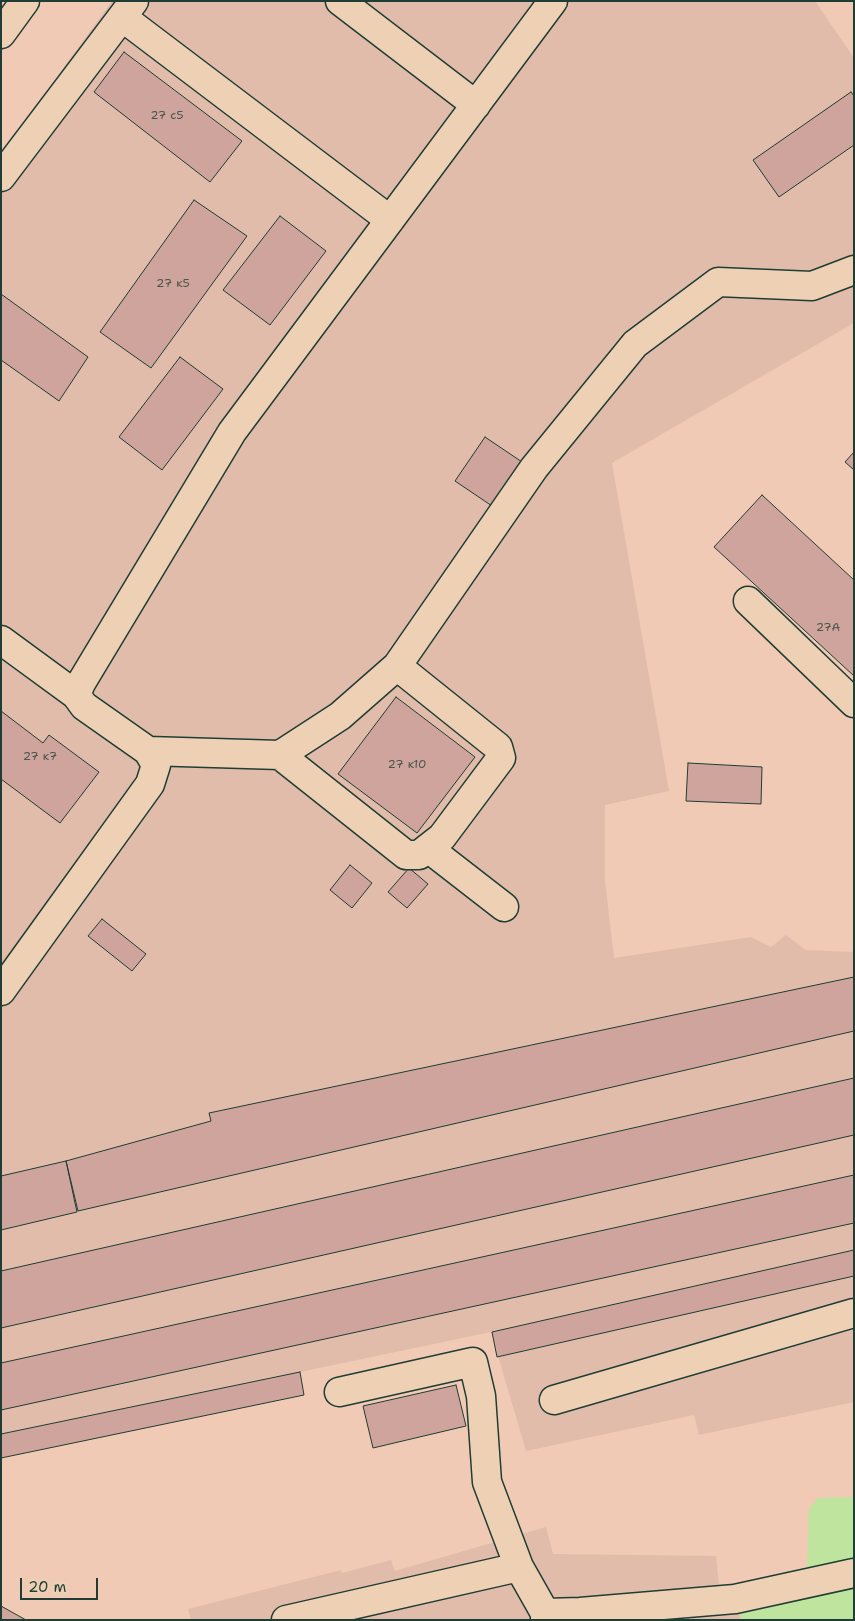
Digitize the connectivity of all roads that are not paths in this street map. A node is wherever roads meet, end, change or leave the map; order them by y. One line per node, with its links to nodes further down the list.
1 (25, 1): 5 (main road)
2 (340, 1): 6 (main road)
3 (553, 1): 6 (main road)
4 (128, 9): 7 (main road); 8 (main road)
5 (1, 34)
6 (476, 105): 8 (main road)
7 (1, 177)
8 (390, 220): 13 (main road)
9 (854, 270): 12 (main road)
10 (748, 601): 14 (main road)
11 (1, 640): 13 (main road)
12 (397, 666): 16 (main road); 17 (main road)
13 (76, 695): 15 (main road)
14 (854, 703)
15 (148, 751): 16 (main road); 19 (main road)
16 (280, 756): 17 (main road)
17 (428, 848): 18 (main road)
18 (504, 907)
19 (2, 988)
20 (854, 1314): 22 (main road)
21 (339, 1392): 23 (main road)
22 (554, 1400)
23 (519, 1567): 25 (main road); 26 (main road)
24 (854, 1573): 25 (main road)
25 (545, 1616)
26 (286, 1620)

